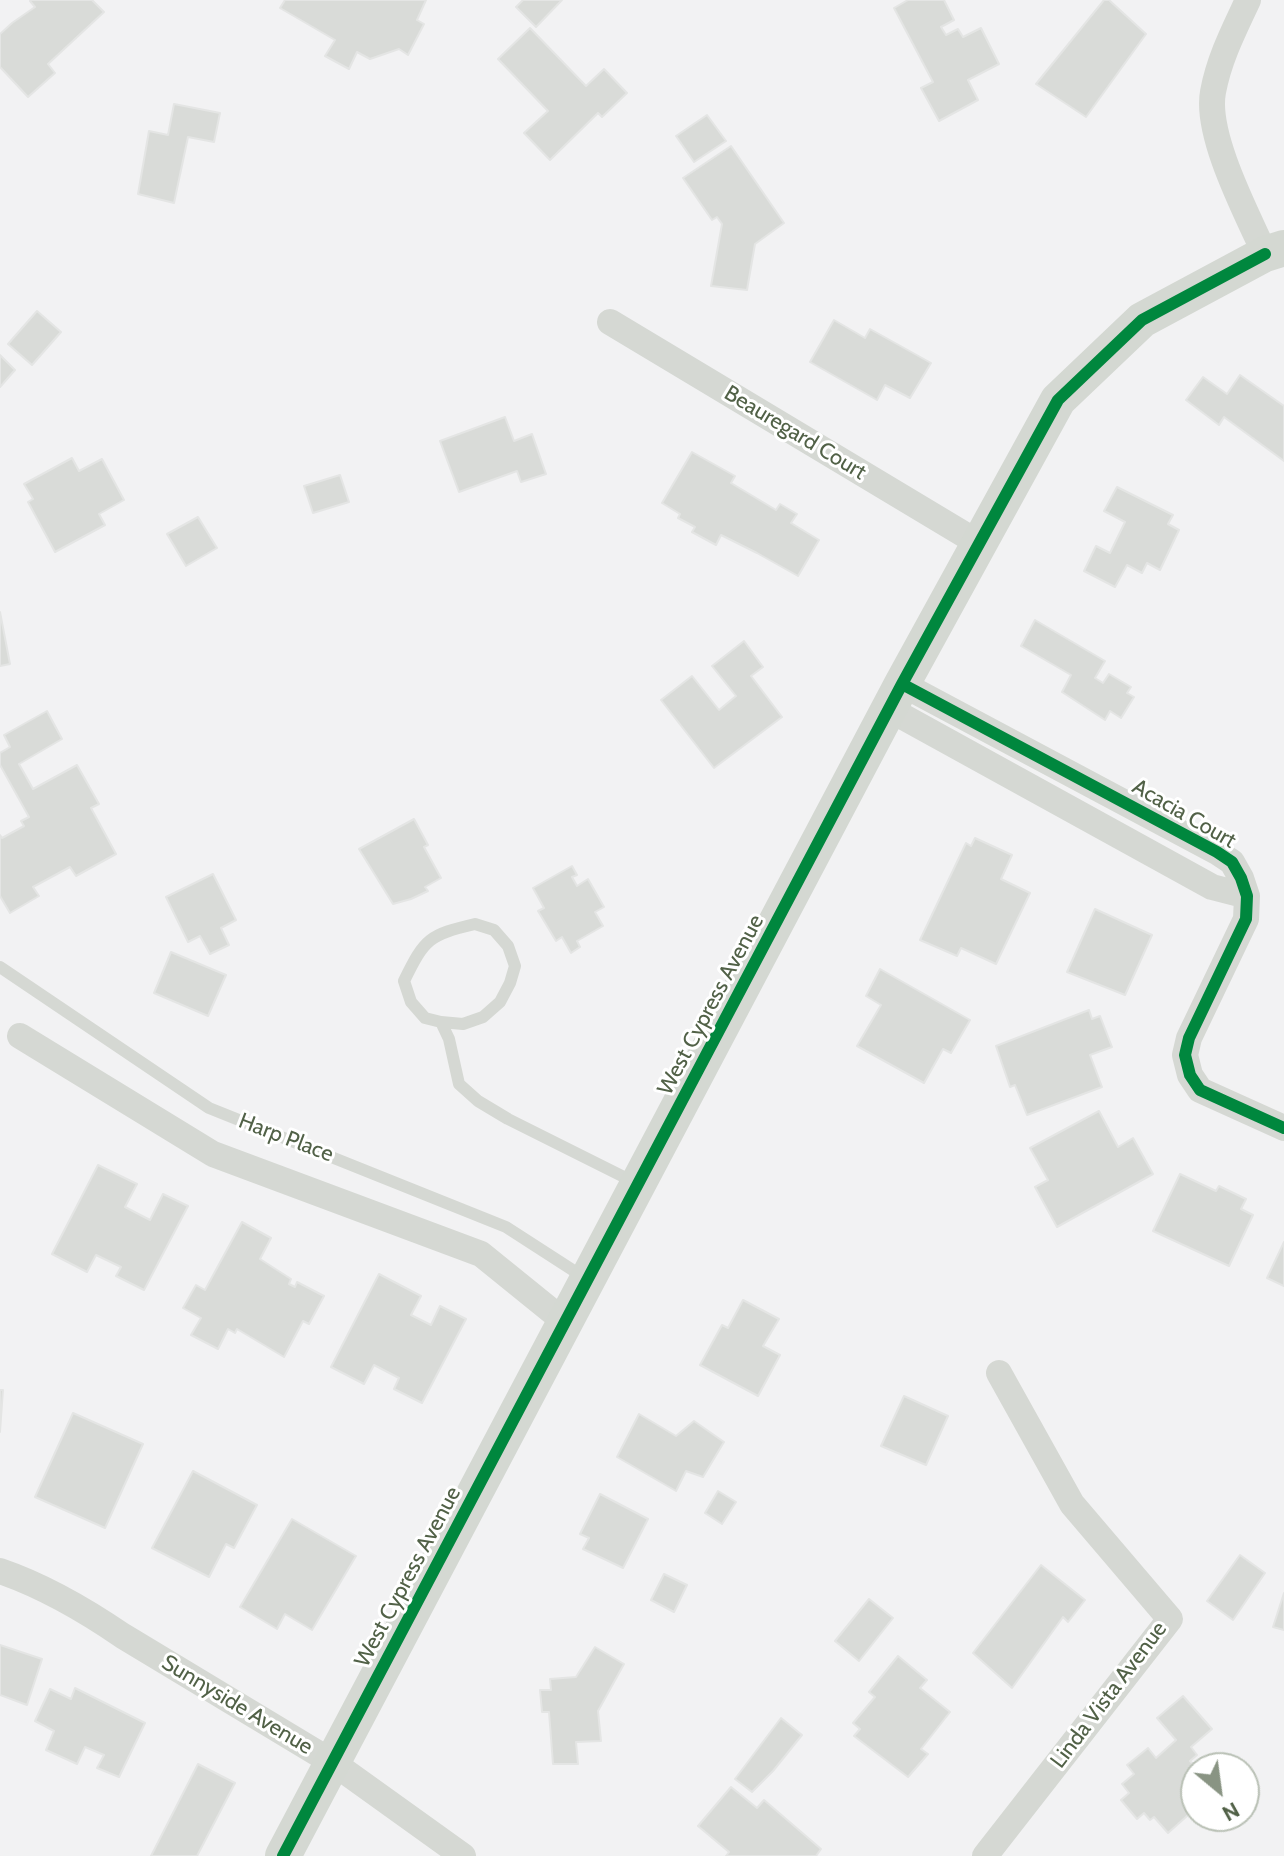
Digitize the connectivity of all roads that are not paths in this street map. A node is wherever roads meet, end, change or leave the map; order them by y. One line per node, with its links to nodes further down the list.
1 (1248, 0): 2 (street)
2 (1275, 251): 4 (main road, West Cypress Avenue)
3 (610, 322): 4 (street, Beauregard Court)
4 (980, 544): 5 (main road, West Cypress Avenue)
5 (895, 696): 6 (street, Acacia Court); 7 (street); 13 (main road, West Cypress Avenue)
6 (1093, 786): 7 (street); 8 (street, Acacia Court)
7 (1078, 814): 8 (street)
8 (1247, 896): 12 (street)
9 (0, 967): 14 (lane, Harp Place)
10 (441, 1022): 10 (lane); 13 (lane)
11 (20, 1036): 15 (street, Harp Place)
12 (1284, 1128)
13 (638, 1184): 14 (main road, West Cypress Avenue)
14 (588, 1280): 15 (main road, West Cypress Avenue)
15 (565, 1322): 18 (main road, West Cypress Avenue)
16 (999, 1373): 21 (street, Linda Vista Avenue)
17 (0, 1571): 18 (street, Sunnyside Avenue)
18 (332, 1762): 19 (main road, West Cypress Avenue); 20 (street, Sunnyside Avenue)
19 (283, 1856)
20 (463, 1856)
21 (985, 1856)

